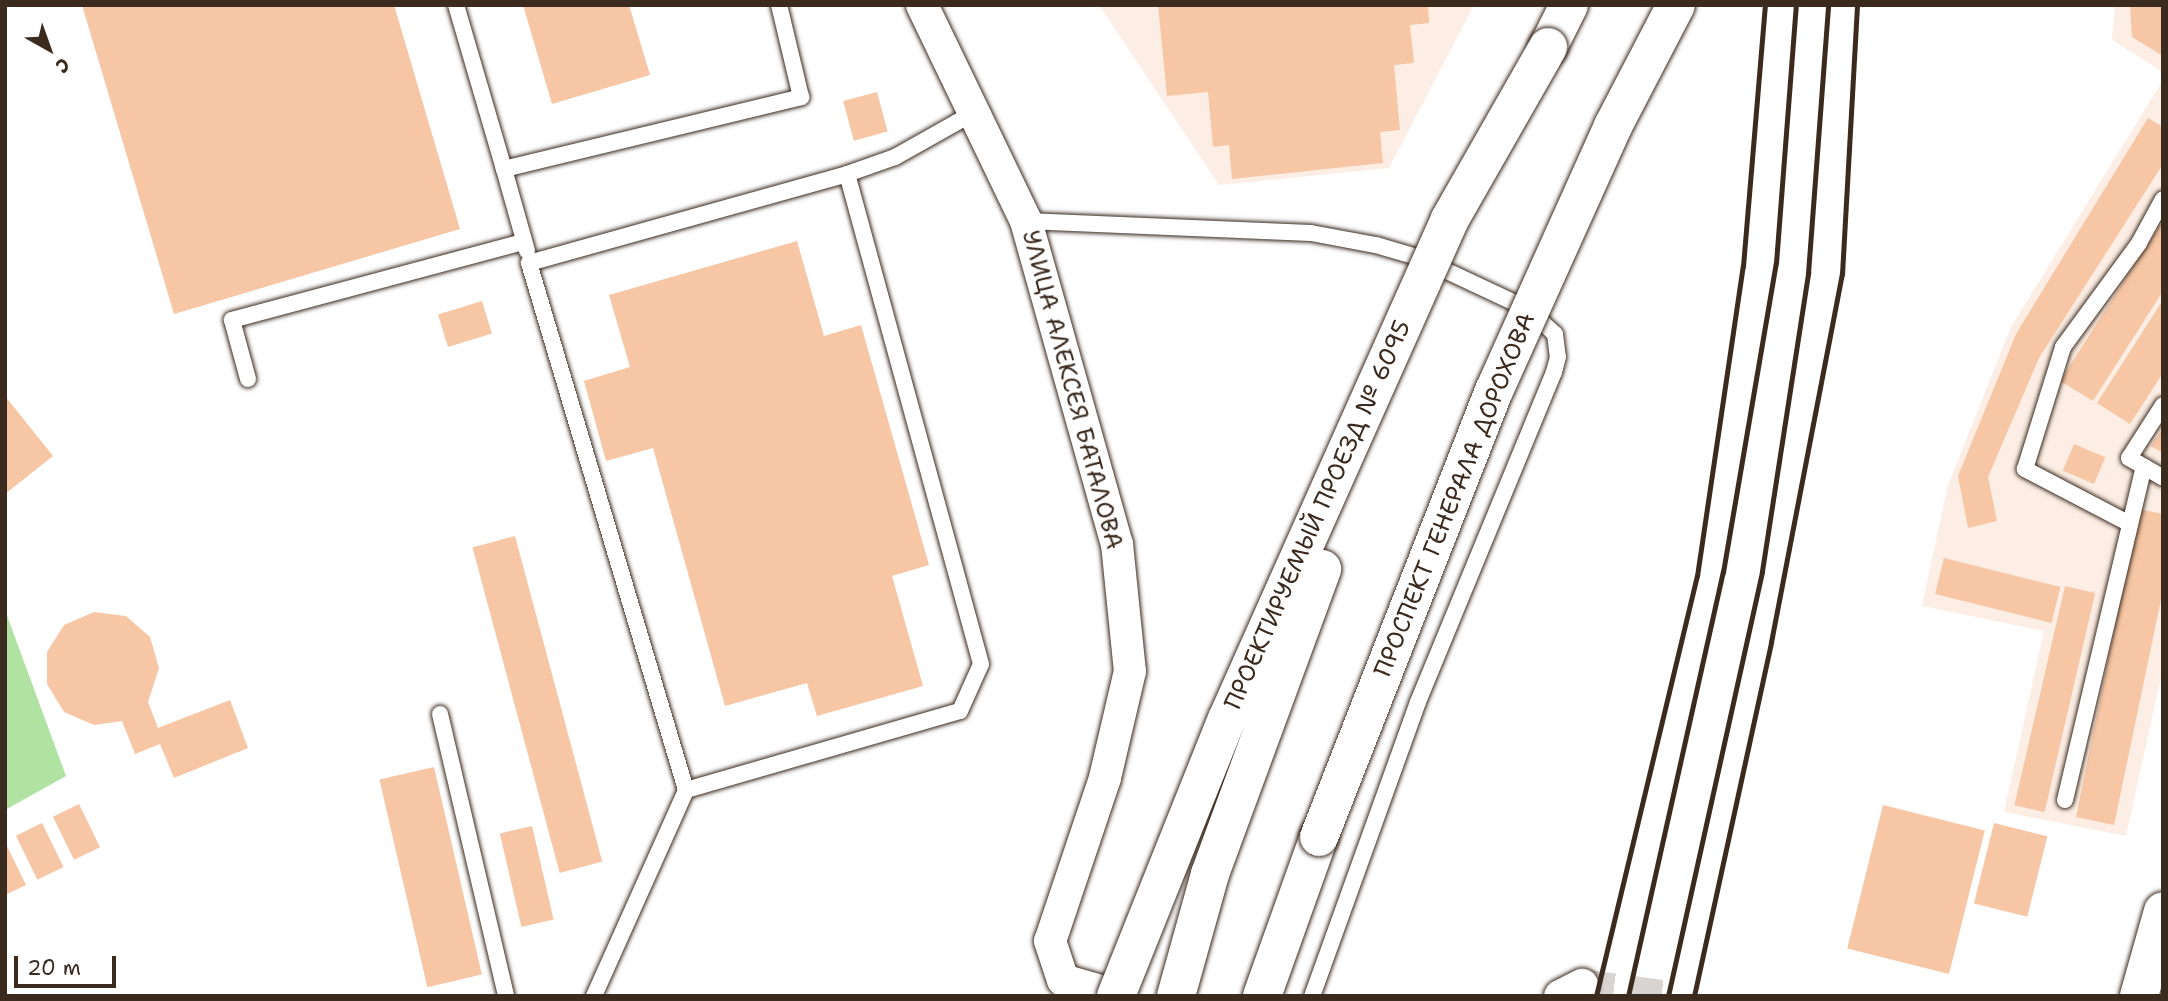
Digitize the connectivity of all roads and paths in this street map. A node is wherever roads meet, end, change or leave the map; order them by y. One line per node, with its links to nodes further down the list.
1 (456, 5): 8 (lane)
2 (779, 5): 8 (lane)
3 (922, 5): 7 (street, УЛИЦА АЛЕКСЕЯ БАТАЛОВА)
4 (1569, 5): 6 (main road)
5 (1676, 5): 22 (main road, ПРОСПЕКТ ГЕНЕРАЛА ДОРОХОВА, bridge)
6 (1548, 47): 26 (main road, ПРОЕКТИРУЕМЫЙ ПРОЕЗД № 6095, bridge); 27 (main road, bridge)
7 (975, 112): 9 (lane); 11 (street, УЛИЦА АЛЕКСЕЯ БАТАЛОВА)
8 (504, 169): 12 (lane)
9 (847, 174): 13 (lane); 20 (lane)
10 (2163, 200): 18 (lane)
11 (1026, 221): 26 (street, УЛИЦА АЛЕКСЕЯ БАТАЛОВА); 30 (lane)
12 (524, 242): 13 (lane); 14 (lane)
13 (529, 262): 20 (lane)
14 (248, 379)
15 (2163, 405): 16 (lane)
16 (2144, 467): 17 (lane); 18 (lane)
17 (2163, 478)
18 (2130, 524): 21 (lane)
19 (440, 714): 24 (lane)
20 (687, 790): 25 (lane)
21 (2066, 800)
22 (1319, 837): 28 (main road, ПРОСПЕКТ ГЕНЕРАЛА ДОРОХОВА); 29 (main road)
23 (2163, 911): 31 (main road)
24 (506, 996)
25 (594, 996)
26 (1117, 996)
27 (1176, 996)
28 (1262, 996)
29 (1284, 996)
30 (1312, 996)
31 (2139, 996)

